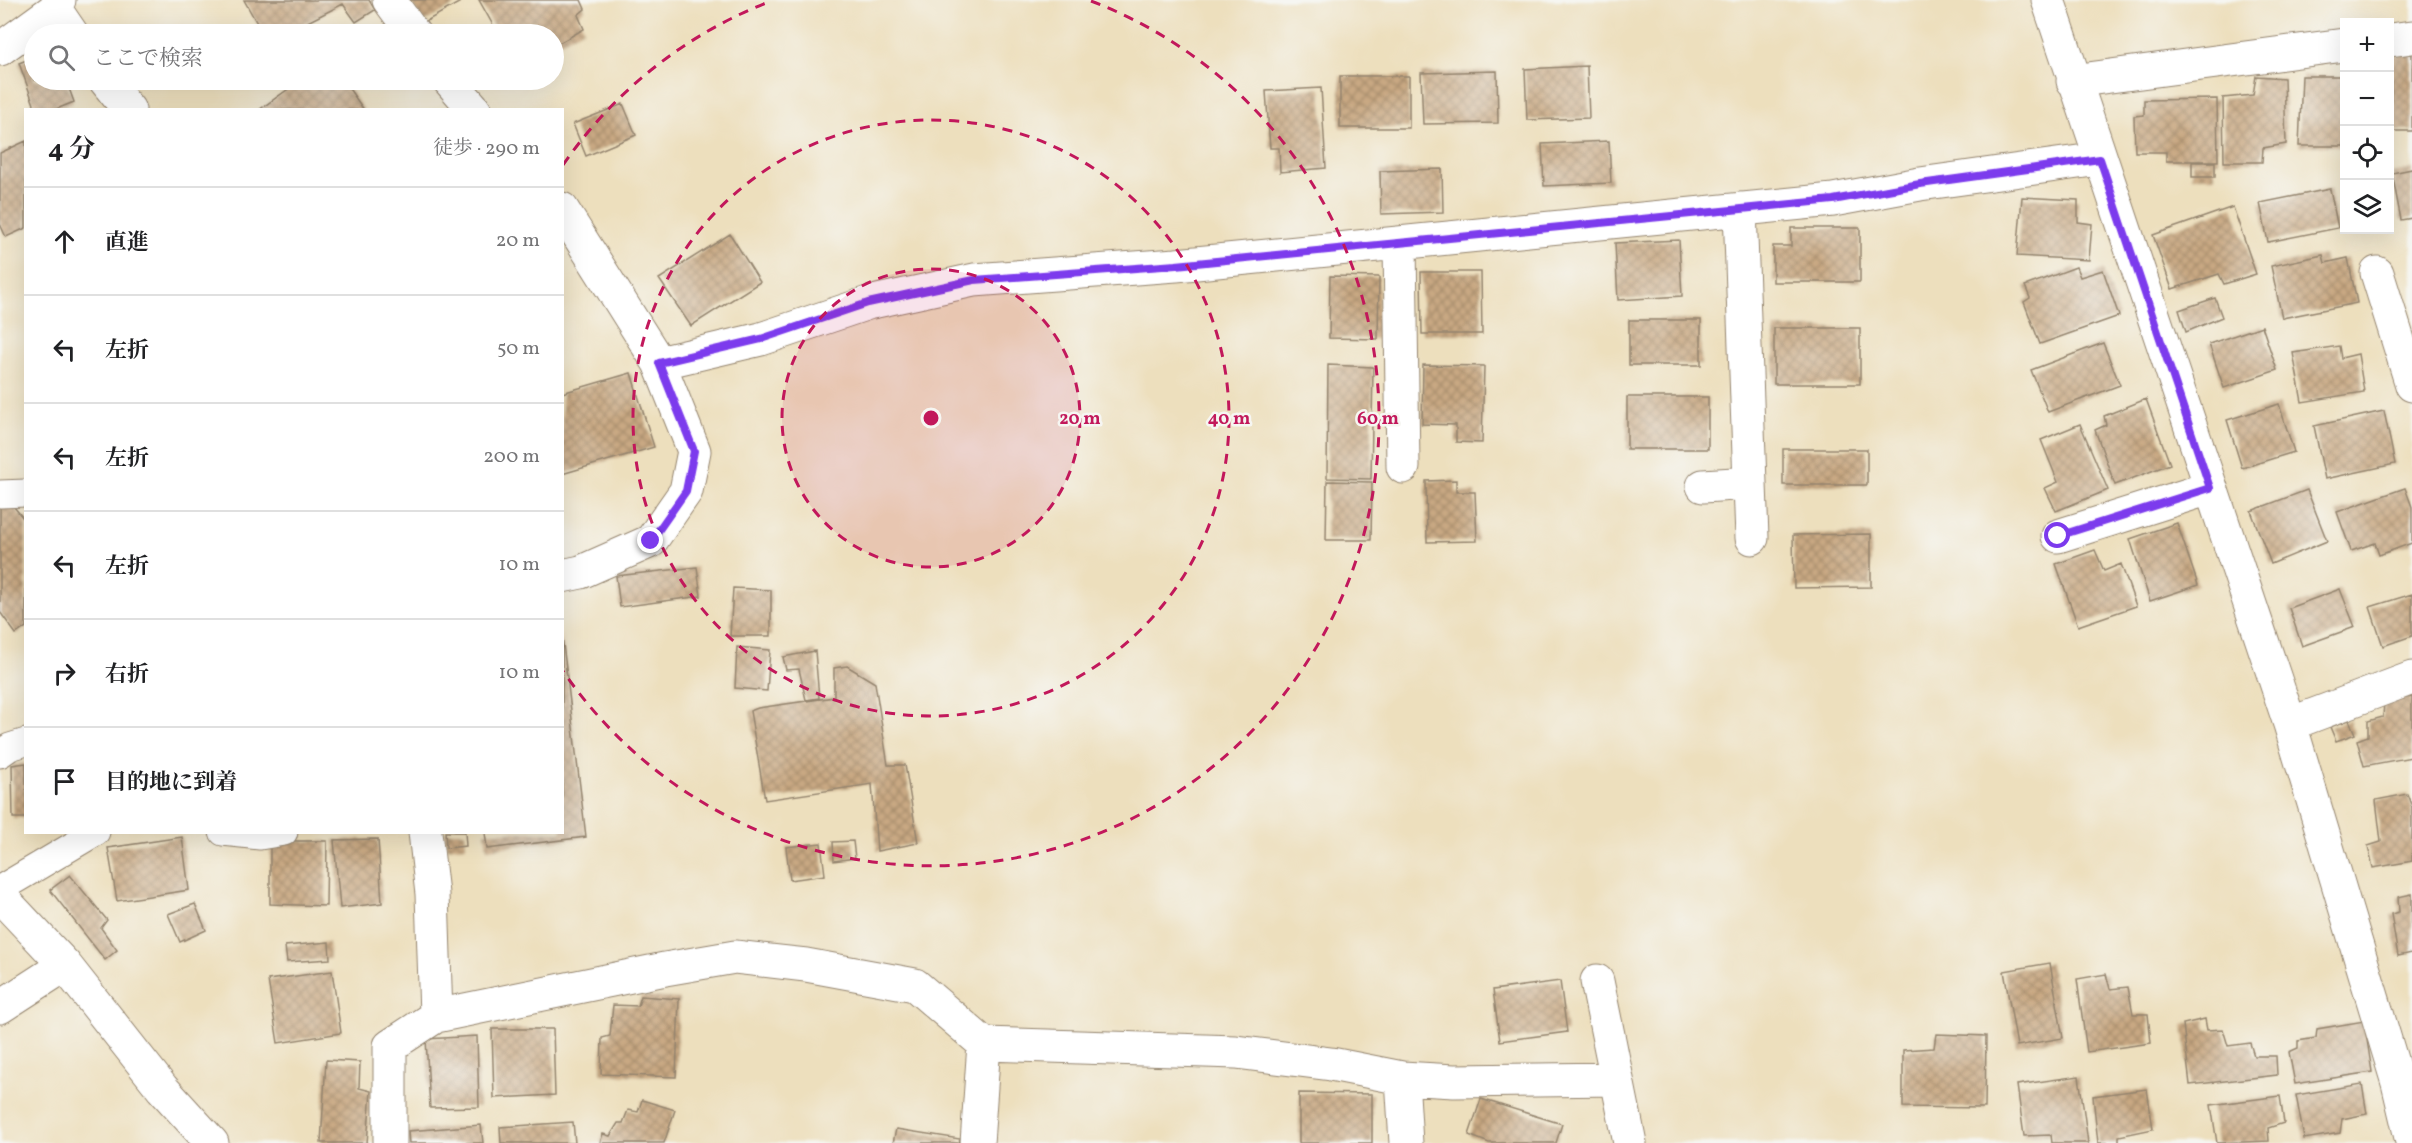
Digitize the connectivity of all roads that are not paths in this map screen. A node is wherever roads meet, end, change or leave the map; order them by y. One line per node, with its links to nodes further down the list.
1 (389, 0): 5 (street)
2 (2048, 0): 11 (street)
3 (62, 14): 4 (street)
4 (44, 24)
5 (407, 24)
6 (24, 35): 10 (street)
7 (2412, 37): 8 (street)
8 (2394, 39)
9 (2340, 46): 11 (street)
10 (0, 49)
11 (2073, 81): 16 (street)
12 (113, 90): 14 (street)
13 (458, 90): 15 (street)
14 (127, 108)
15 (473, 108)
16 (2100, 159): 17 (street); 27 (street)
17 (1740, 209): 19 (street); 25 (street)
18 (564, 212): 22 (street)
19 (1400, 243): 22 (street); 24 (street)
20 (2377, 273): 21 (street)
21 (2402, 322): 23 (street)
22 (659, 363): 32 (street)
23 (2412, 385)
24 (1403, 467)
25 (1750, 483): 26 (street); 31 (street)
26 (1703, 486)
27 (2210, 488): 30 (street); 34 (street)
28 (24, 493): 29 (lane)
29 (0, 494)
30 (2058, 536)
31 (1752, 538)
32 (564, 576)
33 (2412, 678): 34 (street)
34 (2290, 724): 50 (street)
35 (24, 743): 36 (lane)
36 (0, 754)
37 (93, 834): 41 (lane)
38 (242, 834): 39 (lane)
39 (272, 834)
40 (425, 834): 46 (street)
41 (0, 890)
42 (0, 896): 43 (street)
43 (66, 965): 45 (street); 51 (street)
44 (1597, 981): 49 (street)
45 (0, 1007)
46 (436, 1016): 47 (street); 52 (street)
47 (984, 1044): 48 (street); 53 (street)
48 (1402, 1078): 49 (street); 54 (street)
49 (1617, 1079): 55 (street)
50 (2412, 1142)
51 (212, 1143)
52 (390, 1143)
53 (977, 1143)
54 (1406, 1143)
55 (1630, 1143)

